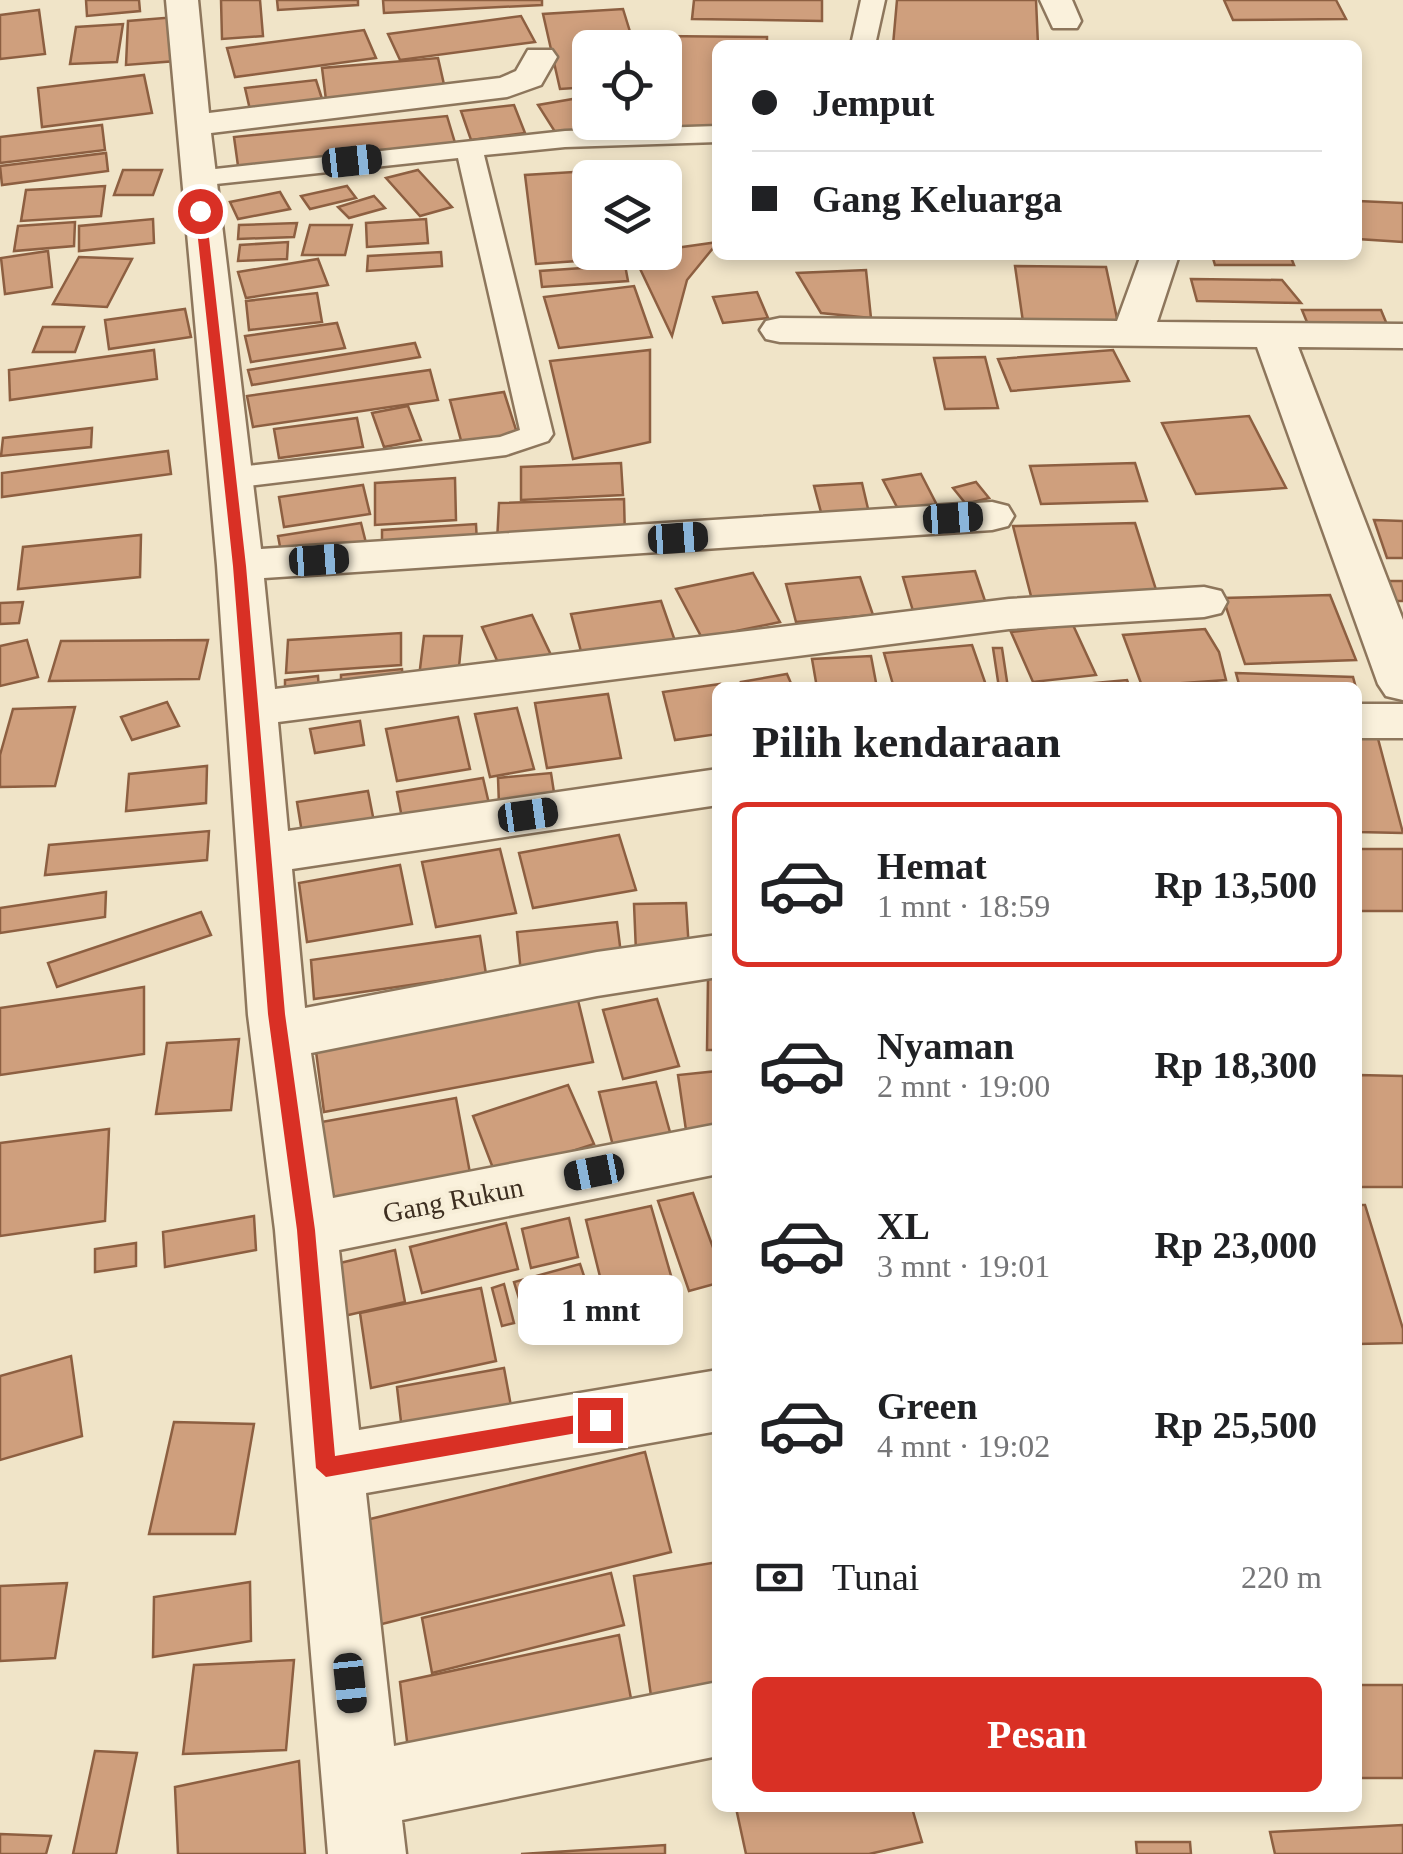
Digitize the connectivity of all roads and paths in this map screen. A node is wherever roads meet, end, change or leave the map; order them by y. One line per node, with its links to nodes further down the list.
1 (182, 0): 5 (street)
2 (873, 0): 3 (lane)
3 (864, 40)
4 (540, 57): 5 (street)
5 (193, 125): 8 (street)
6 (712, 134): 7 (lane)
7 (469, 148): 8 (lane); 14 (lane)
8 (197, 178): 14 (street)
9 (1158, 260): 11 (street)
10 (780, 330): 11 (street)
11 (1133, 333): 13 (street)
12 (1403, 336): 13 (street)
13 (1274, 337): 18 (street)
14 (230, 478): 16 (street)
15 (992, 516): 16 (street)
16 (240, 566): 19 (street)
17 (1204, 602): 19 (street)
18 (1403, 684)
19 (250, 709): 23 (street)
20 (1403, 720): 21 (street)
21 (1362, 721)
22 (712, 788): 23 (street)
23 (264, 854): 25 (street)
24 (712, 957): 25 (street)
25 (280, 1036): 27 (street)
26 (712, 1149): 27 (street, Gang Rukun)
27 (306, 1230): 29 (street)
28 (712, 1401): 29 (street)
29 (326, 1468): 31 (street)
30 (712, 1721): 31 (street)
31 (364, 1822)

